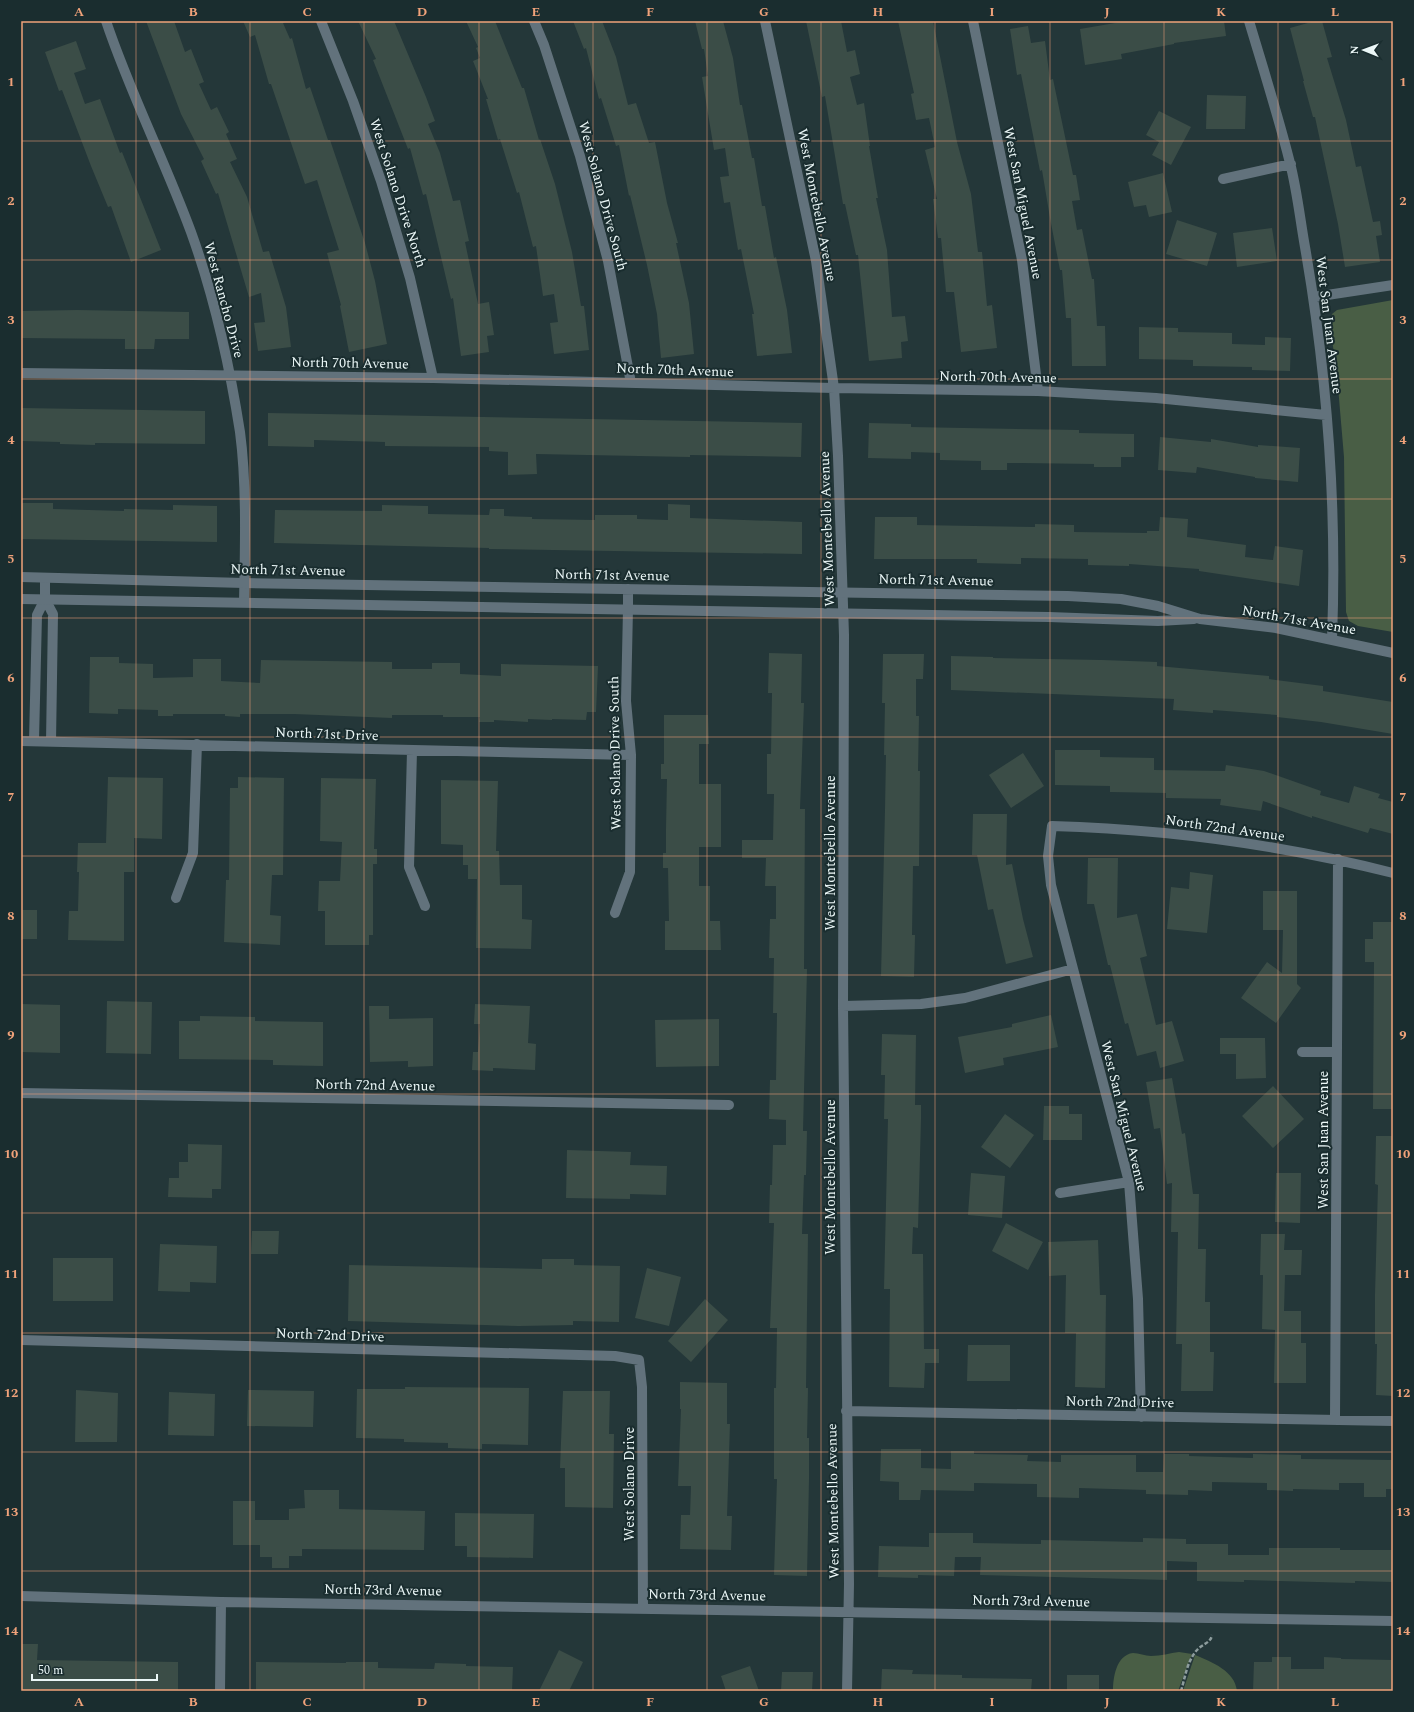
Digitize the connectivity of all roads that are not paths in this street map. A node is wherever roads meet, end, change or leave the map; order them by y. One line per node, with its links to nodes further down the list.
1 (106, 21): 12 (street, West Rancho Drive)
2 (321, 21): 13 (street, West Solano Drive North)
3 (534, 21): 14 (street, West Solano Drive South)
4 (765, 21): 15 (street, West Montebello Avenue)
5 (973, 21): 16 (street, West San Miguel Avenue)
6 (1249, 21): 7 (street, West San Juan Avenue)
7 (1291, 164): 8 (street); 10 (street, West San Juan Avenue)
8 (1223, 179)
9 (1393, 285): 10 (street)
10 (1314, 297): 17 (street, West San Juan Avenue)
11 (21, 372): 12 (street, North 70th Avenue)
12 (229, 376): 13 (street, North 70th Avenue); 20 (street, West Rancho Drive)
13 (433, 378): 14 (street, North 70th Avenue)
14 (631, 383): 15 (street, North 70th Avenue)
15 (834, 388): 16 (street, North 70th Avenue); 22 (street, West Montebello Avenue)
16 (1038, 391): 17 (street, North 70th Avenue)
17 (1326, 415): 29 (street, West San Juan Avenue)
18 (21, 577): 19 (street, North 71st Avenue)
19 (46, 578): 20 (street, North 71st Avenue); 24 (street)
20 (244, 583): 21 (street, North 71st Avenue); 25 (street, West Rancho Drive)
21 (628, 589): 22 (street, North 71st Avenue); 26 (street, West Solano Drive South)
22 (843, 593): 27 (street, West Montebello Avenue); 28 (street, North 71st Avenue)
23 (21, 599): 24 (street, North 71st Avenue)
24 (45, 600): 25 (street, North 71st Avenue); 31 (street); 32 (street)
25 (244, 602): 26 (street, North 71st Avenue)
26 (628, 609): 27 (street, North 71st Avenue); 38 (street, West Solano Drive South)
27 (844, 613): 28 (street, North 71st Avenue); 46 (street, West Montebello Avenue)
28 (1200, 619): 29 (street, North 71st Avenue)
29 (1332, 639): 30 (street, North 71st Avenue)
30 (1393, 653)
31 (36, 659): 32 (street); 34 (street)
32 (53, 659): 35 (street)
33 (21, 741): 34 (street, North 71st Drive)
34 (34, 741): 35 (street, North 71st Drive)
35 (51, 742): 36 (street, North 71st Drive)
36 (197, 744): 37 (street, North 71st Drive); 42 (street)
37 (412, 751): 38 (street, North 71st Drive); 43 (street)
38 (632, 755): 44 (street, West Solano Drive South)
39 (1052, 826): 40 (street, North 72nd Avenue); 45 (street, West San Miguel Avenue)
40 (1338, 859): 41 (street, North 72nd Avenue); 48 (street, West San Juan Avenue)
41 (1393, 873)
42 (176, 898)
43 (425, 906)
44 (615, 913)
45 (1073, 969): 46 (street); 51 (street, West San Miguel Avenue)
46 (843, 1006): 55 (street, West Montebello Avenue)
47 (1302, 1052): 48 (street)
48 (1337, 1052): 57 (street, West San Juan Avenue)
49 (21, 1093): 50 (street, North 72nd Avenue)
50 (729, 1106)
51 (1129, 1182): 52 (street); 56 (street, West San Miguel Avenue)
52 (1060, 1193)
53 (21, 1340): 54 (street, North 72nd Drive)
54 (639, 1360): 61 (street, West Solano Drive)
55 (846, 1411): 56 (street, North 72nd Drive); 62 (street, West Montebello Avenue)
56 (1141, 1417): 57 (street, North 72nd Drive)
57 (1335, 1420): 58 (street, North 72nd Drive)
58 (1393, 1421)
59 (21, 1596): 60 (street, North 73rd Avenue)
60 (221, 1602): 61 (street, North 73rd Avenue); 64 (street)
61 (643, 1608): 62 (street, North 73rd Avenue)
62 (848, 1611): 63 (street, North 73rd Avenue); 65 (street, West Montebello Avenue)
63 (1393, 1621)
64 (220, 1691)
65 (847, 1691)

